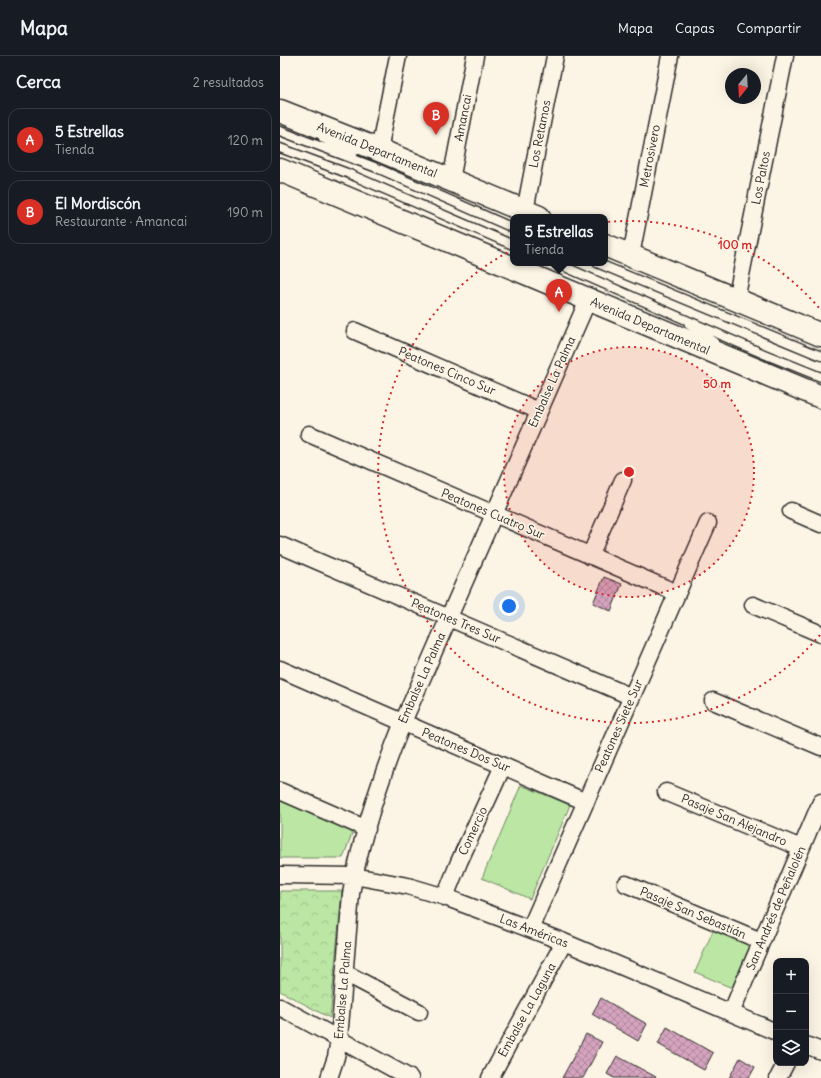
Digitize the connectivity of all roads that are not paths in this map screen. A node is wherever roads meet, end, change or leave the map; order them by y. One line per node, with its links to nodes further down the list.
1 (398, 56): 9 (street)
2 (475, 56): 11 (street, Amancai)
3 (555, 56): 14 (street, Los Retamos)
4 (670, 56): 17 (street, Metrosivero)
5 (786, 56): 21 (street, Los Paltos)
6 (280, 112): 9 (main road, Avenida Departamental)
7 (280, 131): 9 (lane)
8 (280, 148): 15 (lane)
9 (378, 159): 11 (main road, Avenida Departamental); 12 (lane)
10 (280, 170): 20 (main road, Avenida Departamental)
11 (451, 180): 13 (main road, Avenida Departamental)
12 (514, 214)
13 (516, 214)
14 (527, 214)
15 (510, 243)
16 (608, 246): 17 (main road)
17 (630, 255): 21 (main road)
18 (563, 266): 22 (lane)
19 (604, 266): 25 (lane)
20 (588, 300): 26 (main road, Avenida Departamental); 29 (street, Embalse La Palma)
21 (736, 300): 24 (main road)
22 (672, 313): 26 (lane); 27 (lane)
23 (355, 331): 29 (street, Peatones Cinco Sur)
24 (821, 335)
25 (821, 356)
26 (752, 368): 28 (main road, Avenida Departamental)
27 (821, 377)
28 (821, 397)
29 (539, 411): 33 (street, Embalse La Palma)
30 (309, 434): 33 (street, Peatones Cuatro Sur)
31 (623, 480): 37 (street)
32 (791, 511): 35 (street)
33 (494, 514): 37 (street, Peatones Cuatro Sur); 40 (street, Embalse La Palma)
34 (708, 523): 38 (street, Peatones Siete Sur)
35 (821, 524)
36 (280, 545): 40 (street, Peatones Tres Sur)
37 (590, 556): 38 (street, Peatones Cuatro Sur)
38 (677, 593): 43 (street, Peatones Siete Sur)
39 (753, 605): 41 (street)
40 (448, 618): 43 (street, Peatones Tres Sur); 45 (street, Embalse La Palma)
41 (821, 634)
42 (280, 669): 45 (street, Peatones Dos Sur)
43 (632, 697): 50 (street, Peatones Siete Sur)
44 (713, 701): 46 (street)
45 (403, 722): 47 (street, Peatones Dos Sur); 52 (street, Embalse La Palma)
46 (821, 747)
47 (503, 766): 50 (street, Peatones Dos Sur); 57 (street, Comercio)
48 (280, 791): 52 (street)
49 (666, 792): 53 (street, Pasaje San Alejandro)
50 (586, 802): 58 (street, Peatones Siete Sur)
51 (821, 802): 53 (street, San Andrés de Peñalolén)
52 (366, 829): 55 (street, Embalse La Palma)
53 (801, 848): 59 (street, San Andrés de Peñalolén)
54 (280, 875): 55 (street, Las Américas)
55 (354, 876): 57 (street, Las Américas); 61 (street, Embalse La Palma)
56 (626, 884): 59 (street, Pasaje San Sebastián)
57 (445, 897): 58 (street, Las Américas)
58 (530, 929): 60 (street, Las Américas)
59 (761, 941): 64 (street, San Andrés de Peñalolén)
60 (564, 942): 64 (street, Las Américas); 72 (street, Embalse La Laguna)
61 (345, 973): 63 (street); 66 (street, Embalse La Palma)
62 (280, 1007): 66 (street)
63 (419, 1012)
64 (731, 1013): 65 (street, Las Américas)
65 (773, 1031)
66 (339, 1039): 70 (street, Embalse La Palma); 71 (street)
67 (809, 1046): 68 (street)
68 (821, 1051)
69 (784, 1066): 73 (street)
70 (329, 1078)
71 (410, 1078)
72 (490, 1078)
73 (778, 1078)

